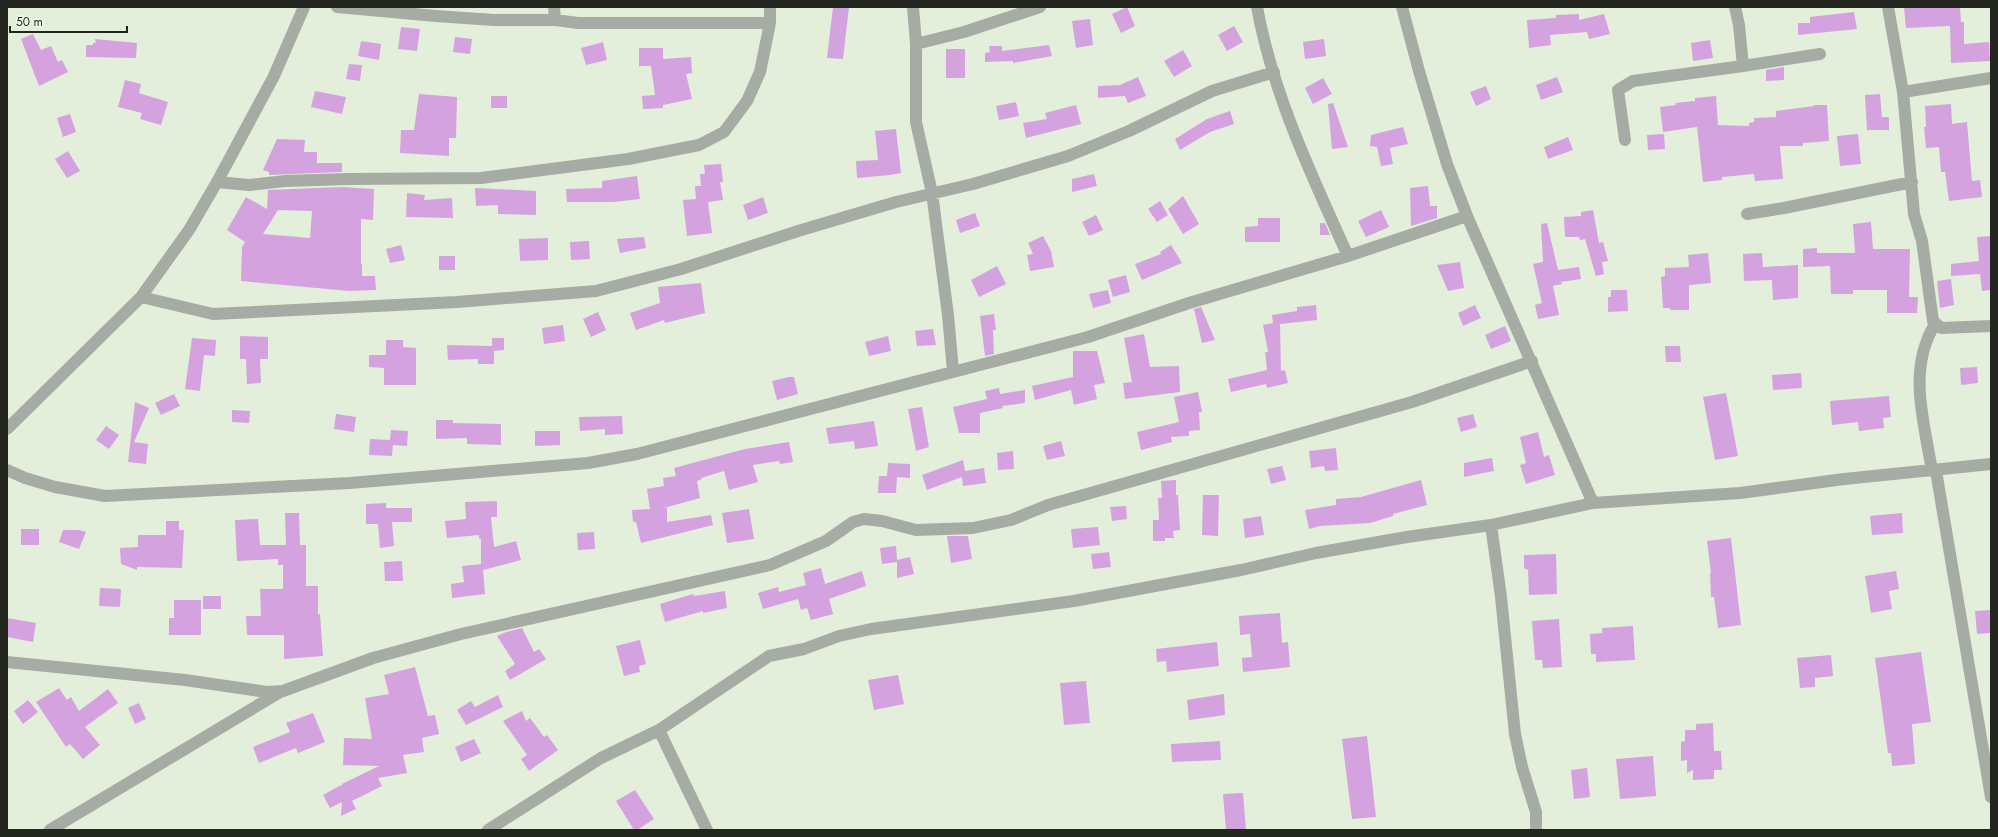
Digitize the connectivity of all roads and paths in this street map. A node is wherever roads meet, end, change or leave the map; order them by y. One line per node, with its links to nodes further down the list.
1 (304, 7): 20 (street)
2 (337, 7): 11 (street)
3 (554, 7): 11 (street)
4 (770, 7): 12 (street)
5 (913, 7): 13 (street)
6 (1040, 7): 13 (street)
7 (1257, 7): 16 (street)
8 (1402, 7): 24 (street)
9 (1735, 7): 15 (street)
10 (1888, 7): 18 (street)
11 (555, 20): 12 (street)
12 (770, 24): 20 (street)
13 (916, 44): 22 (street)
14 (1820, 54): 15 (street)
15 (1743, 66): 19 (street)
16 (1274, 72): 22 (street); 25 (street)
17 (1991, 78): 18 (street)
18 (1903, 92): 21 (street)
19 (1625, 140)
20 (217, 182): 26 (street)
21 (1912, 182): 23 (street); 27 (street)
22 (932, 193): 26 (street); 30 (street)
23 (1747, 214)
24 (1467, 216): 25 (street); 29 (street)
25 (1348, 256): 30 (street)
26 (141, 297): 31 (street)
27 (1935, 324): 28 (street); 34 (street)
28 (1991, 326)
29 (1532, 361): 35 (street); 38 (street)
30 (953, 372): 33 (street)
31 (7, 429)
32 (1991, 464): 34 (street)
33 (7, 470)
34 (1934, 471): 35 (street); 40 (street)
35 (1593, 503): 36 (street)
36 (1490, 525): 39 (street); 44 (street)
37 (7, 662): 38 (street)
38 (283, 691): 41 (street)
39 (659, 730): 42 (street); 43 (street)
40 (1991, 796)
41 (50, 830)
42 (488, 830)
43 (707, 830)
44 (1536, 830)

